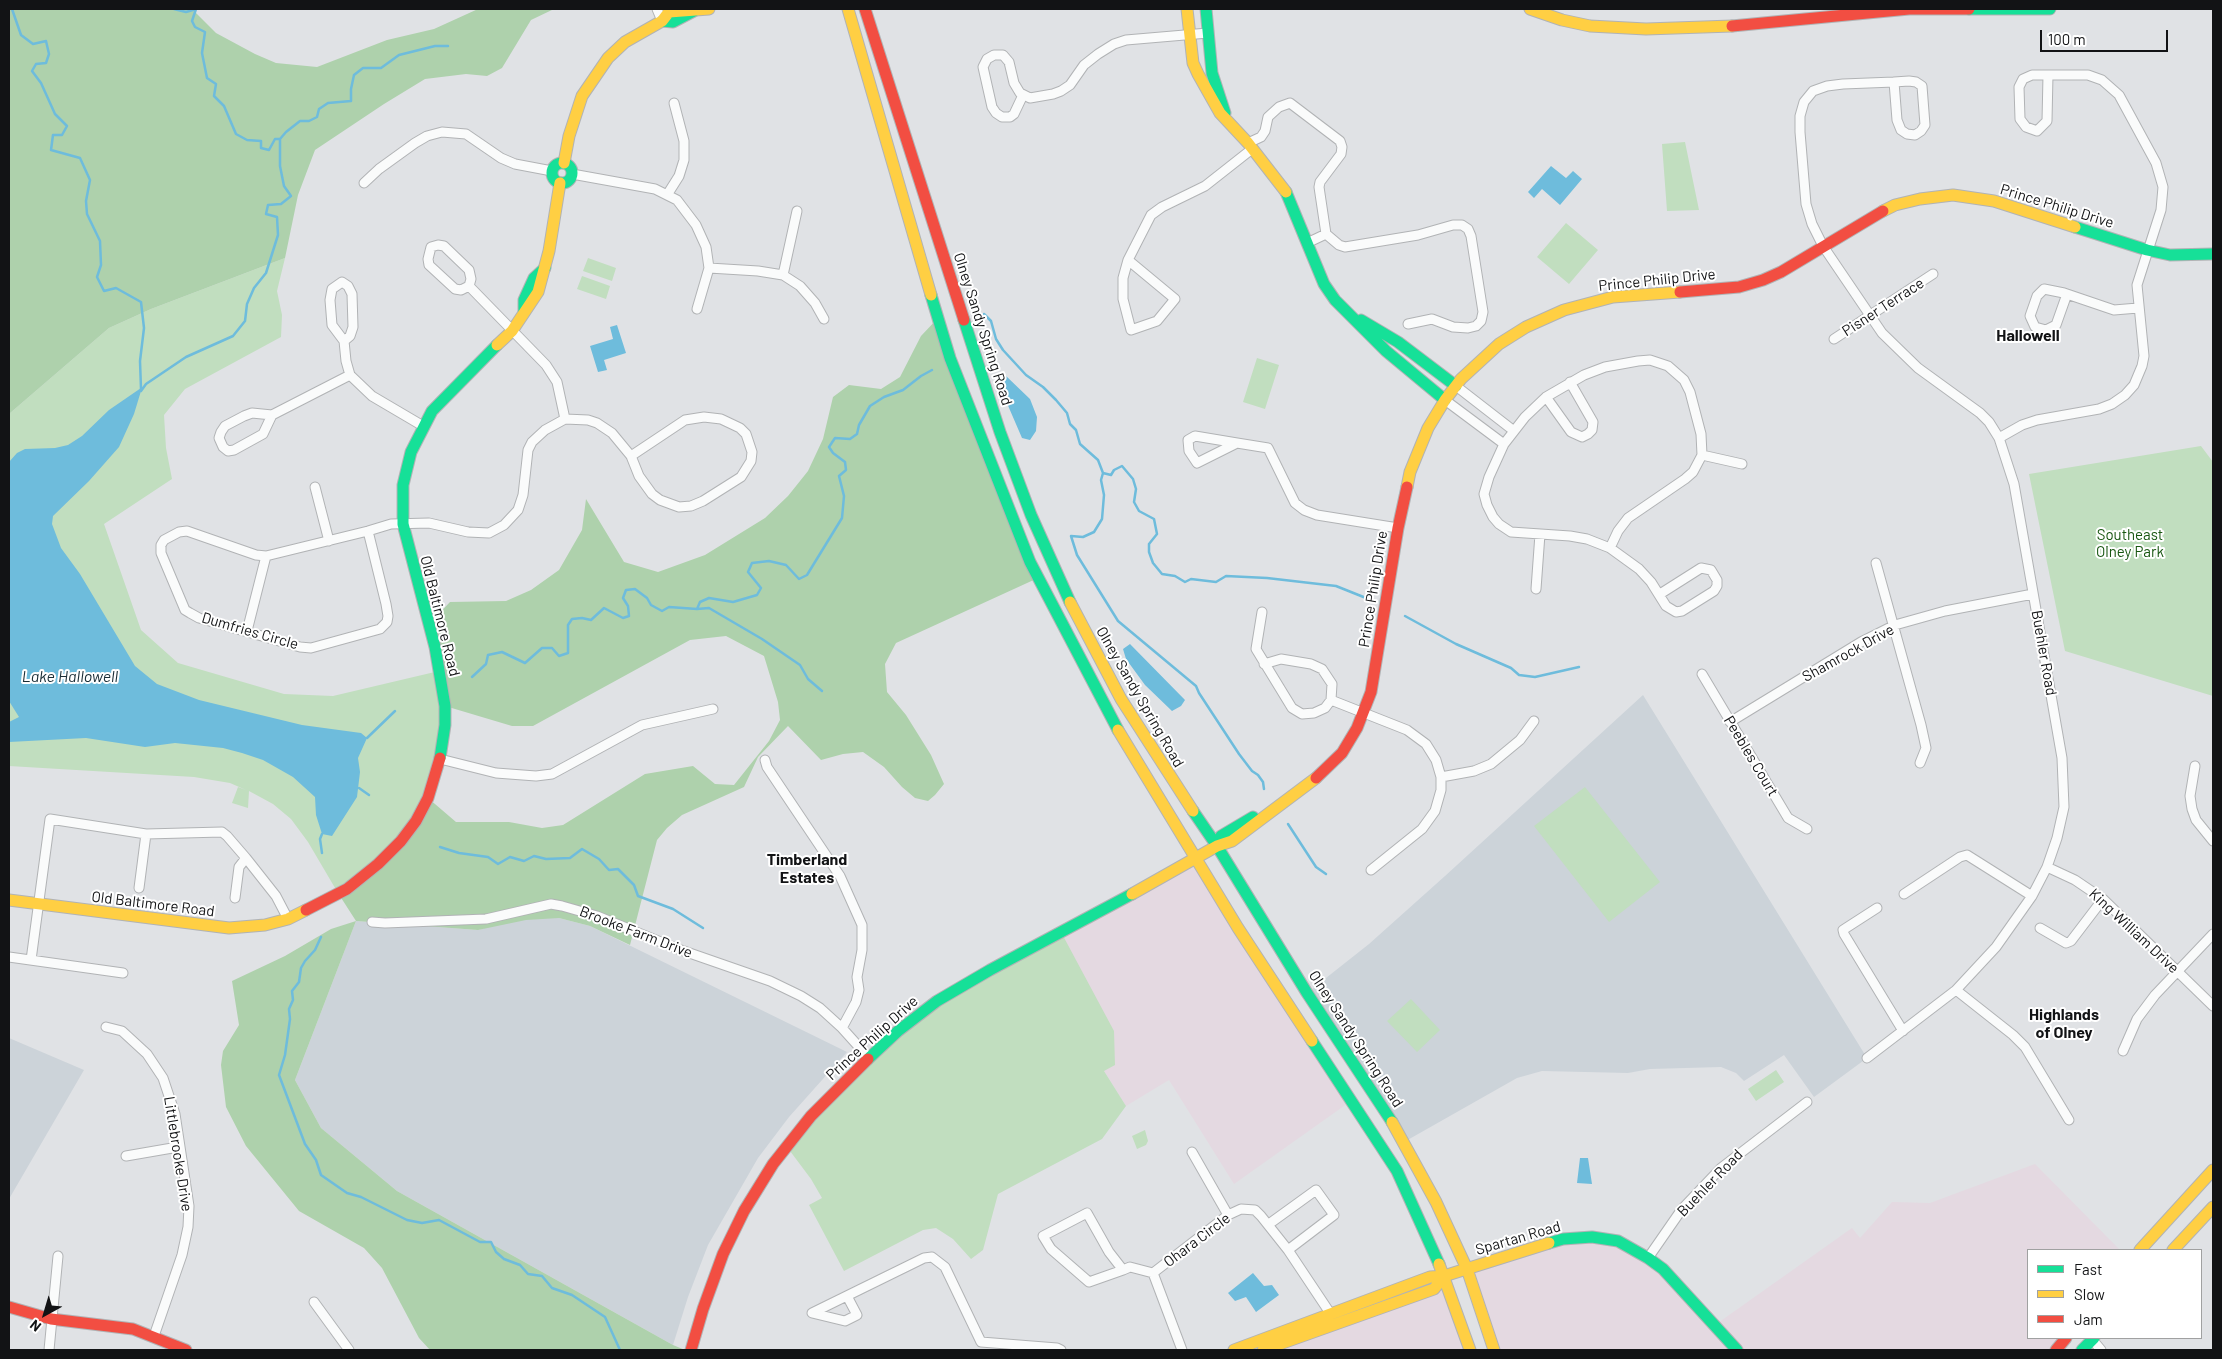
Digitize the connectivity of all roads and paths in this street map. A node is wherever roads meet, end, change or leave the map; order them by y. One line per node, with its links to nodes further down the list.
1 (657, 9): 10 (street)
2 (709, 9): 10 (street)
3 (848, 9): 93 (street)
4 (865, 9): 91 (street, Olney Sandy Spring Road)
5 (1187, 9): 12 (street)
6 (1206, 9): 11 (street)
7 (1530, 9): 9 (street)
8 (2050, 9): 9 (street)
9 (1823, 13)
10 (662, 21): 19 (street)
11 (1208, 33): 12 (street); 17 (street)
12 (1189, 35): 15 (street); 17 (street)
13 (2048, 75): 13 (street); 29 (street)
14 (1894, 82): 14 (street, Buehler Road); 28 (street, Buehler Road)
15 (1023, 95): 15 (street)
16 (674, 103): 24 (street)
17 (1230, 127): 18 (street)
18 (1250, 146): 26 (street); 27 (street); 31 (street)
19 (564, 163): 20 (street); 21 (street)
20 (552, 171): 22 (street); 23 (street)
21 (572, 174): 22 (street); 24 (street)
22 (560, 182): 43 (street, Old Baltimore Road)
23 (364, 183)
24 (667, 195): 32 (street)
25 (797, 211): 34 (street)
26 (1326, 234): 27 (street); 42 (street)
27 (1307, 243): 39 (street)
28 (1823, 246): 29 (street, Prince Philip Drive); 40 (street, Buehler Road); 48 (street, Prince Philip Drive)
29 (2147, 250): 30 (street, Prince Philip Drive); 37 (street)
30 (2213, 254)
31 (1128, 260): 31 (street)
32 (709, 268): 34 (street); 38 (street)
33 (1933, 274): 40 (street, Pisner Terrace)
34 (783, 275): 41 (street)
35 (469, 286): 35 (street); 43 (street)
36 (2067, 294): 36 (street); 37 (street)
37 (2138, 308): 55 (street)
38 (697, 309)
39 (1347, 312): 48 (street); 50 (street)
40 (1870, 315): 44 (street, Pisner Terrace); 55 (street, Buehler Road)
41 (824, 319)
42 (1408, 324)
43 (512, 331): 52 (street); 53 (street, Old Baltimore Road)
44 (1834, 339)
45 (344, 341): 45 (street); 46 (street)
46 (350, 375): 51 (street); 53 (street)
47 (1570, 382): 49 (street); 49 (street); 58 (street)
48 (1456, 386): 50 (street, Prince Philip Drive); 54 (street)
49 (1546, 397): 54 (street)
50 (1445, 400): 57 (street); 63 (street, Prince Philip Drive)
51 (272, 415): 51 (street)
52 (565, 419): 59 (street); 62 (street, Dumfries Circle)
53 (423, 426): 62 (street, Old Baltimore Road)
54 (1514, 431): 57 (street)
55 (1999, 438): 72 (street, Buehler Road)
56 (1237, 443): 56 (street); 63 (street)
57 (1504, 444): 65 (street)
58 (1702, 455): 60 (street); 67 (street)
59 (632, 456): 59 (street)
60 (1742, 464)
61 (315, 487): 66 (street)
62 (403, 524): 64 (street, Dumfries Circle); 83 (street, Old Baltimore Road)
63 (1398, 528): 80 (street, Prince Philip Drive)
64 (368, 531): 66 (street, Dumfries Circle); 75 (street, Dumfries Circle)
65 (1540, 534): 67 (street); 70 (street)
66 (329, 541): 68 (street, Dumfries Circle)
67 (1610, 548): 71 (street)
68 (266, 556): 75 (street); 75 (street, Dumfries Circle)
69 (1876, 563): 74 (street)
70 (1536, 589)
71 (1660, 594): 71 (street)
72 (2033, 594): 74 (street, Shamrock Drive); 94 (street, Buehler Road)
73 (1262, 612): 76 (street)
74 (1895, 625): 82 (street, Shamrock Drive); 85 (street)
75 (247, 632)
76 (1264, 664): 78 (street); 78 (street)
77 (1702, 674): 82 (street, Peebles Court)
78 (1331, 700): 80 (street)
79 (713, 708): 83 (street)
80 (1365, 711): 87 (street); 91 (street, Prince Philip Drive)
81 (1534, 721): 87 (street)
82 (1730, 722): 88 (street, Peebles Court)
83 (440, 759): 104 (street, Old Baltimore Road)
84 (765, 760): 115 (street)
85 (1920, 762)
86 (2195, 766): 90 (street)
87 (1441, 777): 95 (street)
88 (1807, 830)
89 (146, 834): 92 (street); 96 (street); 102 (street)
90 (2213, 841)
91 (1217, 846): 93 (street, Prince Philip Drive); 134 (street, Olney Sandy Spring Road)
92 (246, 858): 99 (street); 104 (street)
93 (1196, 858): 118 (street, Prince Philip Drive); 137 (street)
94 (2047, 867): 98 (street, Buehler Road); 100 (street, King William Drive)
95 (1371, 870)
96 (139, 888)
97 (1904, 894): 98 (street)
98 (2032, 896): 112 (street, Buehler Road)
99 (235, 898)
100 (2103, 899): 106 (street); 110 (street, King William Drive)
101 (9, 900): 102 (street, Old Baltimore Road)
102 (38, 904): 104 (street, Old Baltimore Road); 109 (street)
103 (1877, 908): 116 (street)
104 (288, 919)
105 (372, 922): 115 (street, Brooke Farm Drive)
106 (2040, 928)
107 (2213, 934): 110 (street)
108 (9, 957): 109 (street)
109 (31, 960): 111 (street)
110 (2178, 970): 113 (street, King William Drive); 117 (street)
111 (123, 973)
112 (1956, 990): 116 (street, Buehler Road); 121 (street)
113 (2213, 1006)
114 (106, 1027): 122 (street, Littlebrooke Drive)
115 (842, 1028): 118 (street, Brooke Farm Drive)
116 (1903, 1031): 119 (street, Buehler Road)
117 (2123, 1050)
118 (869, 1058): 150 (street, Prince Philip Drive)
119 (1867, 1058)
120 (1807, 1102): 133 (street, Buehler Road)
121 (2069, 1120)
122 (178, 1147): 124 (street); 143 (street, Littlebrooke Drive)
123 (1192, 1152): 127 (street)
124 (126, 1156)
125 (2213, 1170): 129 (street)
126 (2213, 1207): 130 (street)
127 (1228, 1215): 128 (street, Ohara Circle); 136 (street, Ohara Circle)
128 (1269, 1224): 131 (street, Ohara Circle); 131 (street)
129 (2141, 1249)
130 (2174, 1249)
131 (1288, 1250): 141 (street, Ohara Circle)
132 (58, 1256): 142 (street)
133 (1648, 1258): 134 (street, Spartan Road); 157 (street, Spartan Road)
134 (1467, 1269): 137 (street, Spartan Road); 156 (street, Olney Sandy Spring Road)
135 (1123, 1270): 135 (street); 136 (street)
136 (1153, 1274): 152 (street, Ohara Circle)
137 (1444, 1276): 141 (street, Spartan Road); 154 (street, Spartan Road); 155 (street)
138 (847, 1296): 151 (street)
139 (314, 1302): 149 (street)
140 (9, 1307): 142 (street)
141 (1330, 1313): 153 (street, Spartan Road)
142 (51, 1319): 143 (street); 147 (street)
143 (154, 1336): 148 (street)
144 (2065, 1339): 158 (street)
145 (2091, 1339): 159 (street)
146 (2093, 1339): 160 (street)
147 (49, 1350)
148 (186, 1350)
149 (349, 1350)
150 (691, 1350)
151 (1062, 1350)
152 (1182, 1350)
153 (1234, 1350)
154 (1264, 1350)
155 (1470, 1350)
156 (1494, 1350)
157 (1737, 1350)
158 (2056, 1350)
159 (2082, 1350)
160 (2101, 1350)

